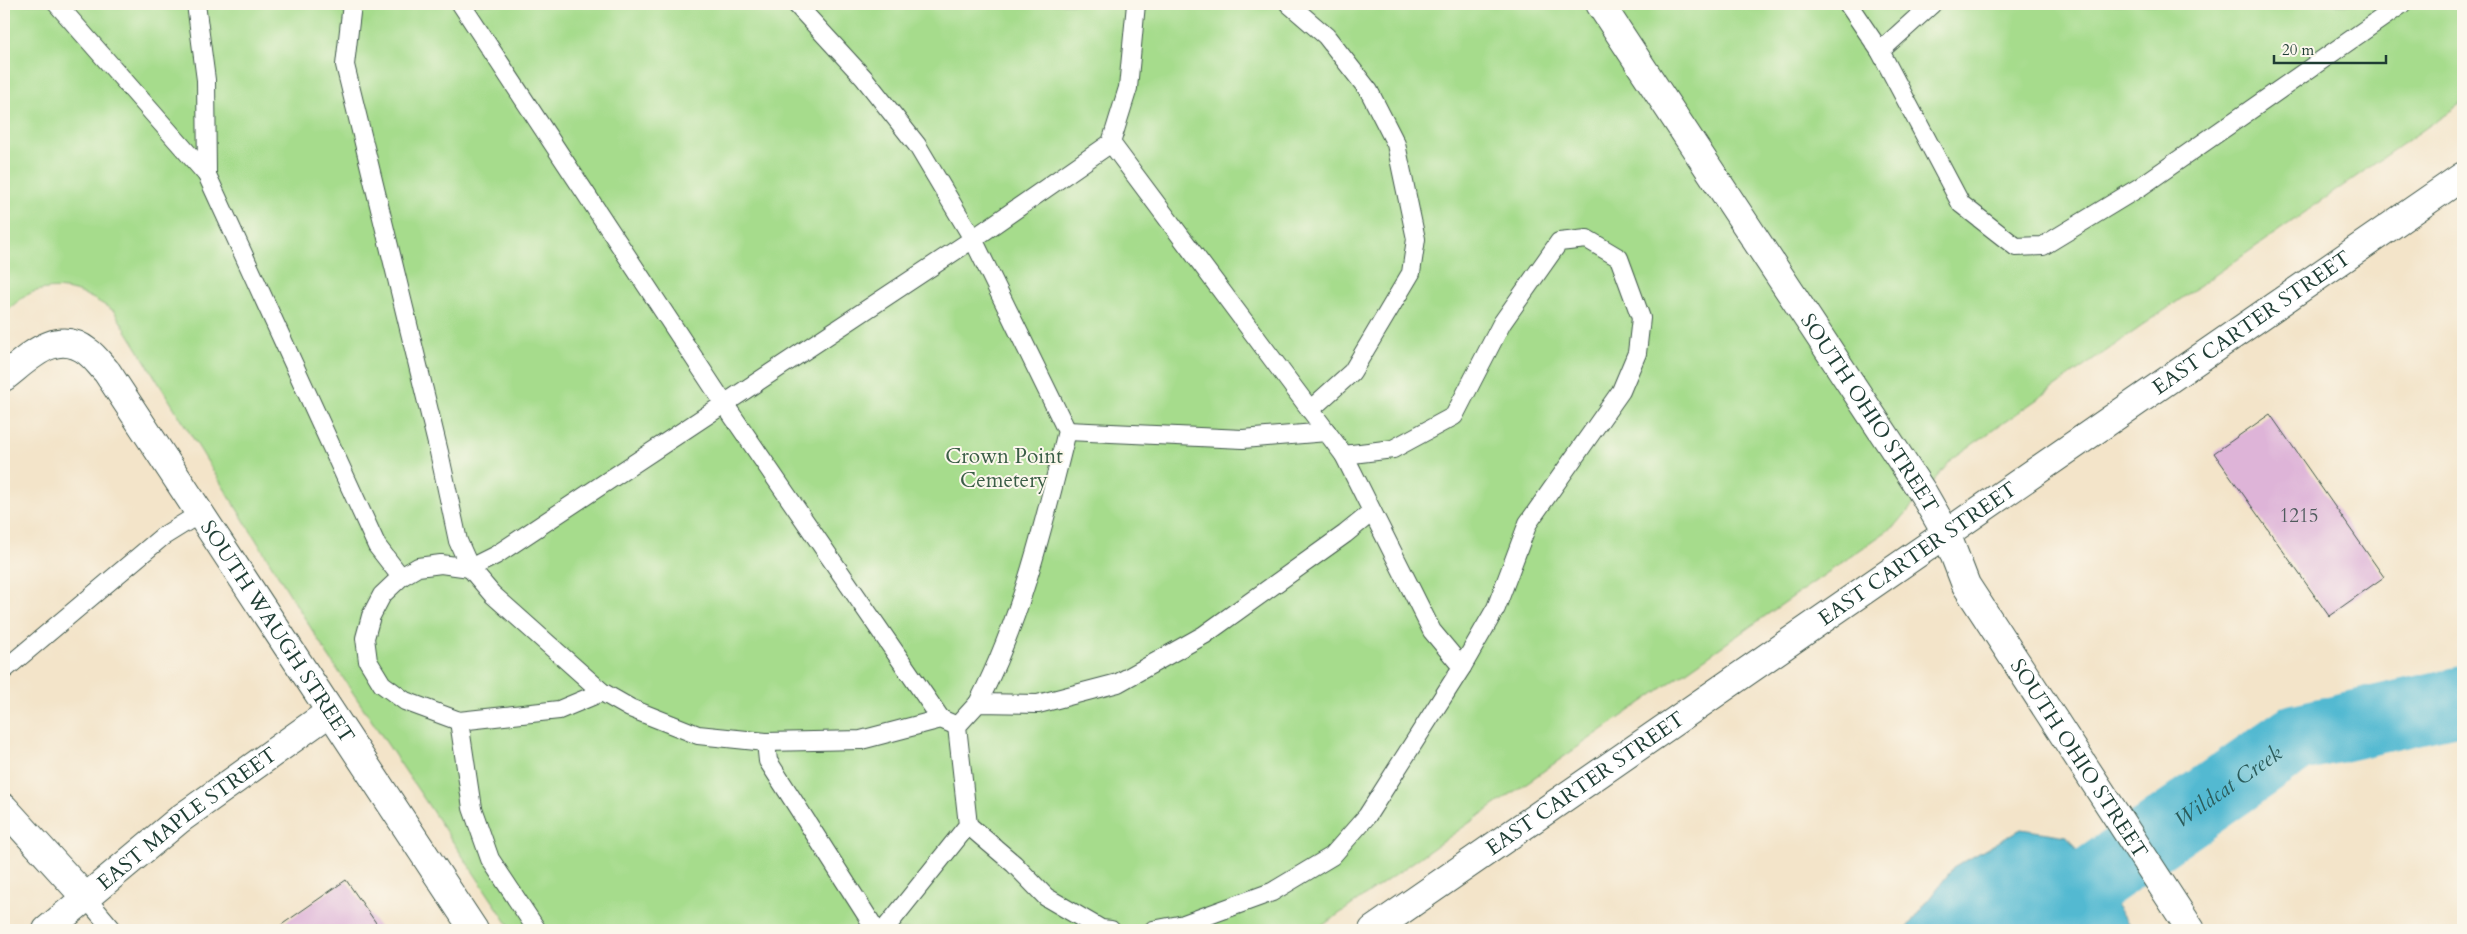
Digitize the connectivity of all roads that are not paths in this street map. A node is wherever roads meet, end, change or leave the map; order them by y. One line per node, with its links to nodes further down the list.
1 (57, 4): 14 (lane)
2 (196, 4): 14 (lane)
3 (352, 4): 26 (lane)
4 (461, 4): 18 (lane)
5 (796, 4): 16 (lane)
6 (1136, 4): 13 (lane)
7 (1289, 4): 19 (lane)
8 (1600, 4): 25 (street, SOUTH OHIO STREET)
9 (1848, 4): 12 (lane)
10 (1932, 4): 12 (lane)
11 (2402, 4): 12 (lane)
12 (1880, 51)
13 (1111, 143): 16 (lane); 19 (lane)
14 (207, 175): 27 (lane)
15 (2463, 176): 25 (street, EAST CARTER STREET)
16 (973, 240): 18 (lane); 20 (lane)
17 (4, 377): 24 (street, SOUTH WAUGH STREET)
18 (725, 405): 26 (lane); 33 (lane)
19 (1310, 410): 21 (lane)
20 (1067, 431): 21 (lane); 31 (lane)
21 (1327, 432): 22 (lane)
22 (1344, 455): 23 (lane); 28 (lane)
23 (1372, 512): 28 (lane); 31 (lane)
24 (199, 514): 29 (lane); 32 (street, SOUTH WAUGH STREET)
25 (1946, 533): 48 (street, EAST CARTER STREET); 49 (street, SOUTH OHIO STREET)
26 (470, 568): 27 (lane); 30 (lane)
27 (400, 577): 34 (lane)
28 (1462, 667): 47 (lane)
29 (4, 670)
30 (602, 692): 34 (lane); 36 (lane)
31 (978, 703): 35 (lane)
32 (330, 712): 39 (street, EAST MAPLE STREET); 42 (street, SOUTH WAUGH STREET)
33 (941, 719): 35 (lane); 36 (lane)
34 (460, 721): 43 (lane)
35 (957, 726): 38 (lane)
36 (766, 742): 44 (lane)
37 (4, 808): 39 (street)
38 (968, 825): 45 (lane); 46 (lane)
39 (86, 898): 40 (street, EAST MAPLE STREET); 41 (lane)
40 (47, 930)
41 (113, 930)
42 (474, 930)
43 (537, 930)
44 (876, 930)
45 (884, 930)
46 (1111, 930)
47 (1153, 930)
48 (1373, 930)
49 (2191, 930)

